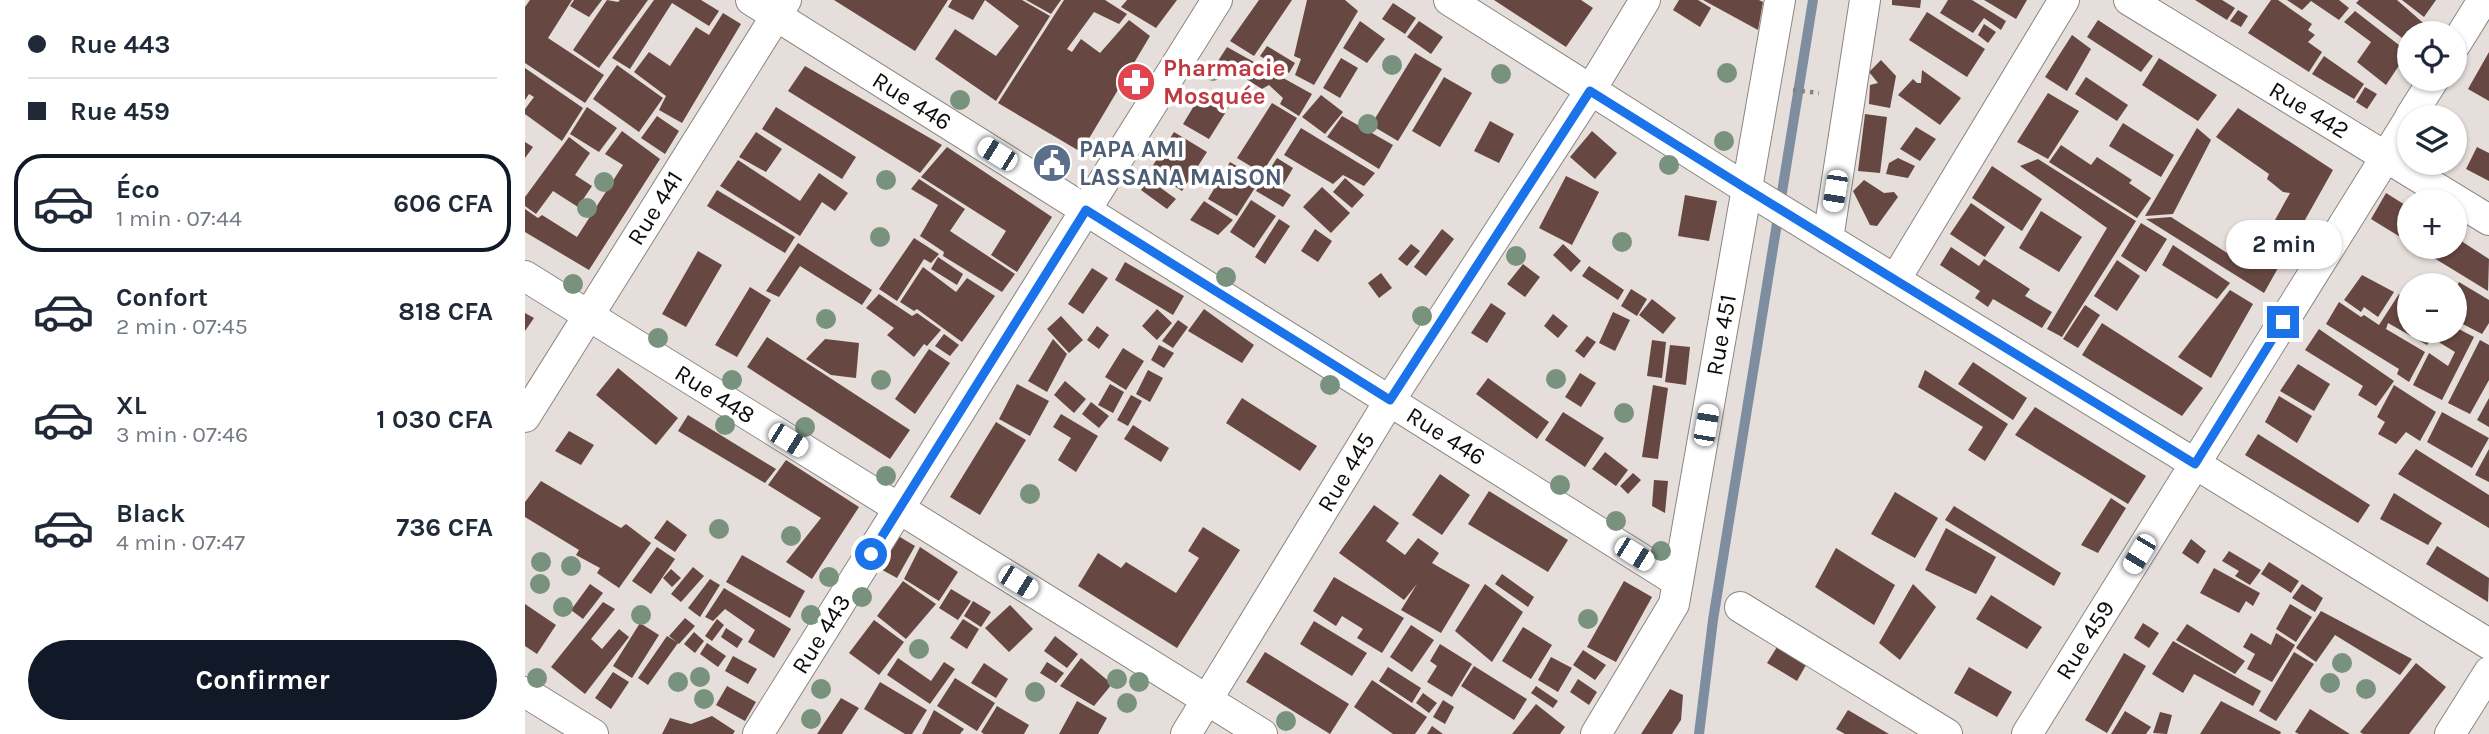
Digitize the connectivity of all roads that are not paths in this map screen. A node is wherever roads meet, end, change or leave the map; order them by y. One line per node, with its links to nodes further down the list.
1 (751, 0): 10 (street, Rue 446)
2 (1217, 0): 16 (street, Rue 443)
3 (1450, 0): 12 (street)
4 (1645, 0): 12 (street, Rue 445)
5 (1780, 0): 15 (street, Rue 451)
6 (1865, 0): 18 (street)
7 (2064, 0): 20 (street)
8 (2129, 0): 14 (street, Rue 442)
9 (2483, 0): 11 (street)
10 (781, 8): 16 (street, Rue 446); 21 (street, Rue 441)
11 (2467, 26)
12 (1590, 91): 15 (street); 22 (street, Rue 445)
13 (2397, 139): 14 (street, Rue 459)
14 (2386, 157): 17 (street, Rue 442); 24 (street, Rue 459)
15 (1747, 189): 18 (street); 26 (street, Rue 451)
16 (1086, 210): 22 (street, Rue 446); 25 (street, Rue 443)
17 (2489, 220)
18 (1828, 239): 20 (street)
19 (525, 276): 21 (street, Rue 448)
20 (1895, 280): 24 (street)
21 (588, 316): 23 (street, Rue 441); 25 (street, Rue 448)
22 (1390, 400): 26 (street, Rue 446); 31 (street, Rue 445)
23 (525, 417)
24 (2195, 464): 28 (street); 38 (street, Rue 459)
25 (899, 509): 31 (street, Rue 448); 33 (street, Rue 443)
26 (1678, 582): 36 (street, Rue 451)
27 (1740, 607): 37 (street)
28 (2489, 645)
29 (2489, 672): 39 (street)
30 (525, 692): 32 (street)
31 (1207, 700): 34 (street, Rue 445); 35 (street, Rue 448)
32 (593, 734)
33 (758, 734)
34 (1186, 734)
35 (1262, 734)
36 (1596, 734)
37 (1947, 734)
38 (2027, 734)
39 (2450, 734)

